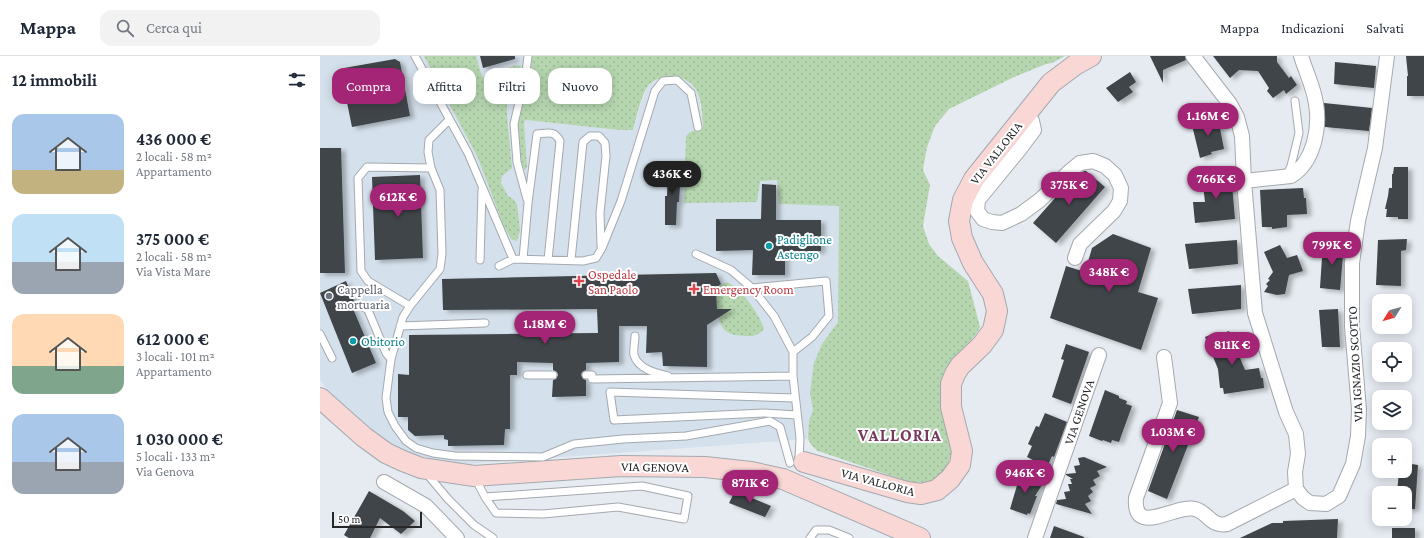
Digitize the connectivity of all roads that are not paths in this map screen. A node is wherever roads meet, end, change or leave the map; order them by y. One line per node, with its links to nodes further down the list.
1 (415, 56): 9 (lane)
2 (528, 56): 15 (lane)
3 (1091, 56): 8 (street, VIA VALLORIA)
4 (1193, 56): 13 (street)
5 (1301, 56): 12 (street)
6 (1386, 56): 49 (street, VIA IGNAZIO SCOTTO)
7 (1295, 101): 12 (lane)
8 (1027, 114): 18 (street); 46 (street, VIA VALLORIA)
9 (449, 120): 11 (lane); 14 (lane)
10 (698, 127): 16 (lane)
11 (431, 168): 27 (lane); 27 (lane)
12 (1285, 178): 13 (street)
13 (1244, 181): 49 (street)
14 (482, 187): 19 (lane); 21 (lane)
15 (528, 203): 20 (lane); 22 (lane)
16 (602, 248): 23 (lane); 23 (lane)
17 (696, 254): 25 (lane)
18 (1075, 258)
19 (513, 259): 20 (lane); 24 (lane)
20 (523, 259): 22 (lane)
21 (480, 260)
22 (548, 260): 23 (lane)
23 (571, 260)
24 (499, 266)
25 (752, 288): 32 (lane); 32 (lane)
26 (358, 304): 36 (lane)
27 (410, 306): 29 (lane)
28 (485, 323): 29 (lane)
29 (400, 326): 36 (lane)
30 (320, 334): 35 (lane)
31 (635, 336): 41 (lane)
32 (793, 352): 40 (lane)
33 (1099, 355): 56 (street, VIA GENOVA)
34 (1164, 357): 49 (street)
35 (332, 358)
36 (391, 359): 46 (lane)
37 (527, 375): 38 (lane)
38 (553, 375)
39 (586, 375): 41 (lane)
40 (793, 376): 41 (lane); 42 (lane)
41 (676, 378)
42 (795, 398): 44 (lane); 44 (lane)
43 (321, 400): 45 (street, VIA GENOVA)
44 (797, 415): 46 (lane)
45 (422, 468): 47 (street, VIA GENOVA); 52 (lane, VIA GENOVA)
46 (795, 468): 47 (street, VIA GENOVA); 55 (street, VIA GENOVA)
47 (474, 476): 50 (lane, VIA GENOVA)
48 (384, 482): 51 (street)
49 (1296, 489)
50 (484, 497): 50 (lane, VIA GENOVA)
51 (457, 538)
52 (493, 538)
53 (810, 538): 54 (lane)
54 (849, 538)
55 (920, 538)
56 (1036, 538)

